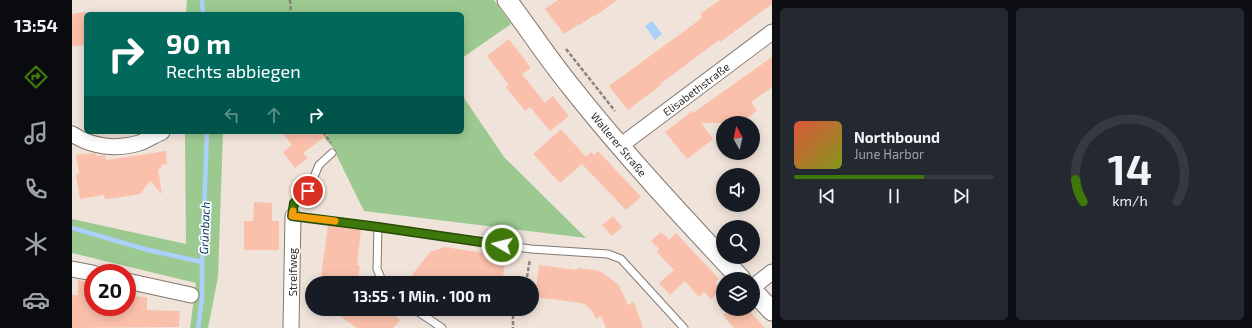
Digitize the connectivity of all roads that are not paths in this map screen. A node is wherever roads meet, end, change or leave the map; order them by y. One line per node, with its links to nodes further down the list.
1 (509, 1): 5 (street, Wallerer Straße)
2 (772, 32): 5 (street, Elisabethstraße)
3 (72, 134): 4 (street)
4 (158, 134)
5 (627, 140): 11 (street, Wallerer Straße)
6 (332, 153): 7 (lane)
7 (292, 216): 8 (lane); 20 (street, Streifweg)
8 (378, 227): 13 (lane); 22 (lane)
9 (72, 269): 10 (street)
10 (84, 271)
11 (735, 272)
12 (772, 272): 14 (street)
13 (380, 276)
14 (760, 281)
15 (136, 283): 16 (street)
16 (191, 295)
17 (760, 298): 18 (street)
18 (772, 311)
19 (424, 316): 21 (lane)
20 (291, 328)
21 (442, 328)
22 (684, 328)

